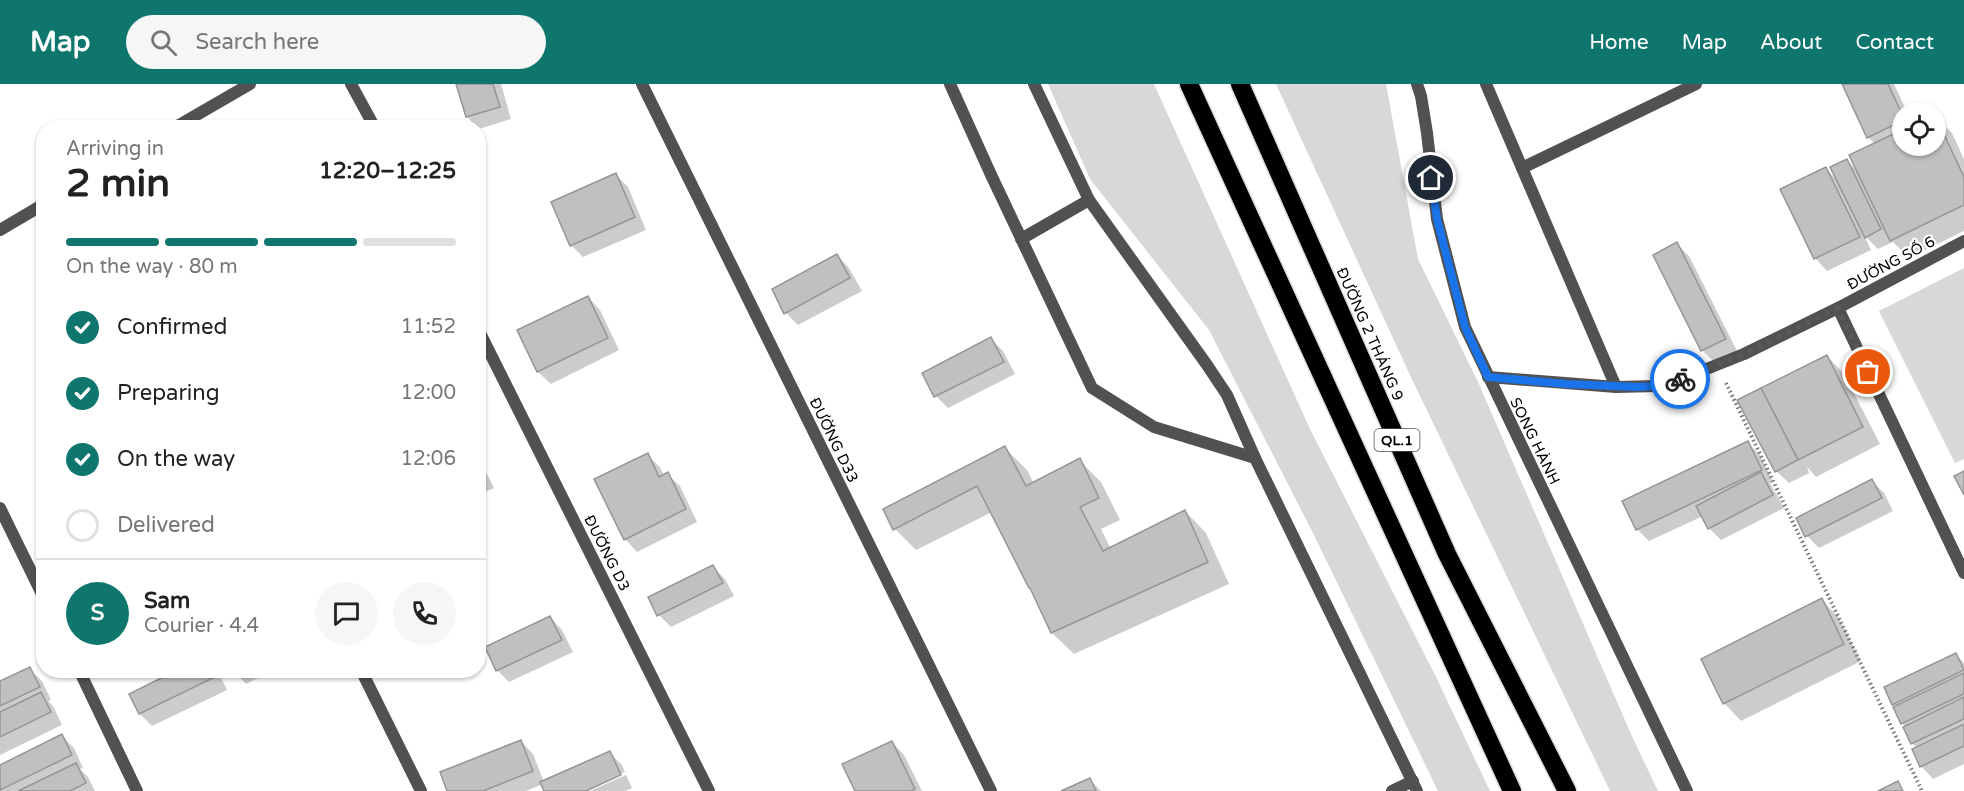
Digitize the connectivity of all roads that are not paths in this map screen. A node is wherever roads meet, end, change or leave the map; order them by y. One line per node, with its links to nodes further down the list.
1 (250, 84): 11 (street)
2 (351, 84): 12 (street)
3 (642, 84): 33 (street, ĐƯỜNG D33)
4 (950, 84): 17 (street)
5 (1034, 84): 14 (street)
6 (1189, 84): 35 (highway, QL.1)
7 (1240, 84): 36 (highway, ĐƯỜNG 2 THÁNG 9 / QL.1)
8 (1417, 84): 21 (street, SONG HÀNH)
9 (1485, 84): 13 (street)
10 (1696, 84): 13 (street)
11 (188, 120)
12 (371, 120)
13 (1522, 168): 22 (street)
14 (1089, 200): 17 (street); 23 (street)
15 (36, 209): 16 (street)
16 (0, 230)
17 (1021, 239): 23 (street)
18 (1964, 241): 19 (street, ĐƯỜNG SỐ 6)
19 (1838, 308): 22 (street, ĐƯỜNG SỐ 6); 25 (street)
20 (486, 345): 32 (street, ĐƯỜNG D3)
21 (1488, 377): 22 (street, ĐƯỜNG SỐ 6); 37 (street, SONG HÀNH)
22 (1616, 387)
23 (1256, 458): 29 (street)
24 (0, 508): 26 (street)
25 (1964, 573)
26 (36, 582)
27 (83, 678): 30 (street)
28 (365, 678): 31 (street)
29 (1415, 786): 34 (street)
30 (137, 791)
31 (421, 791)
32 (709, 791)
33 (991, 791)
34 (1392, 791)
35 (1512, 791)
36 (1567, 791)
37 (1687, 791)

